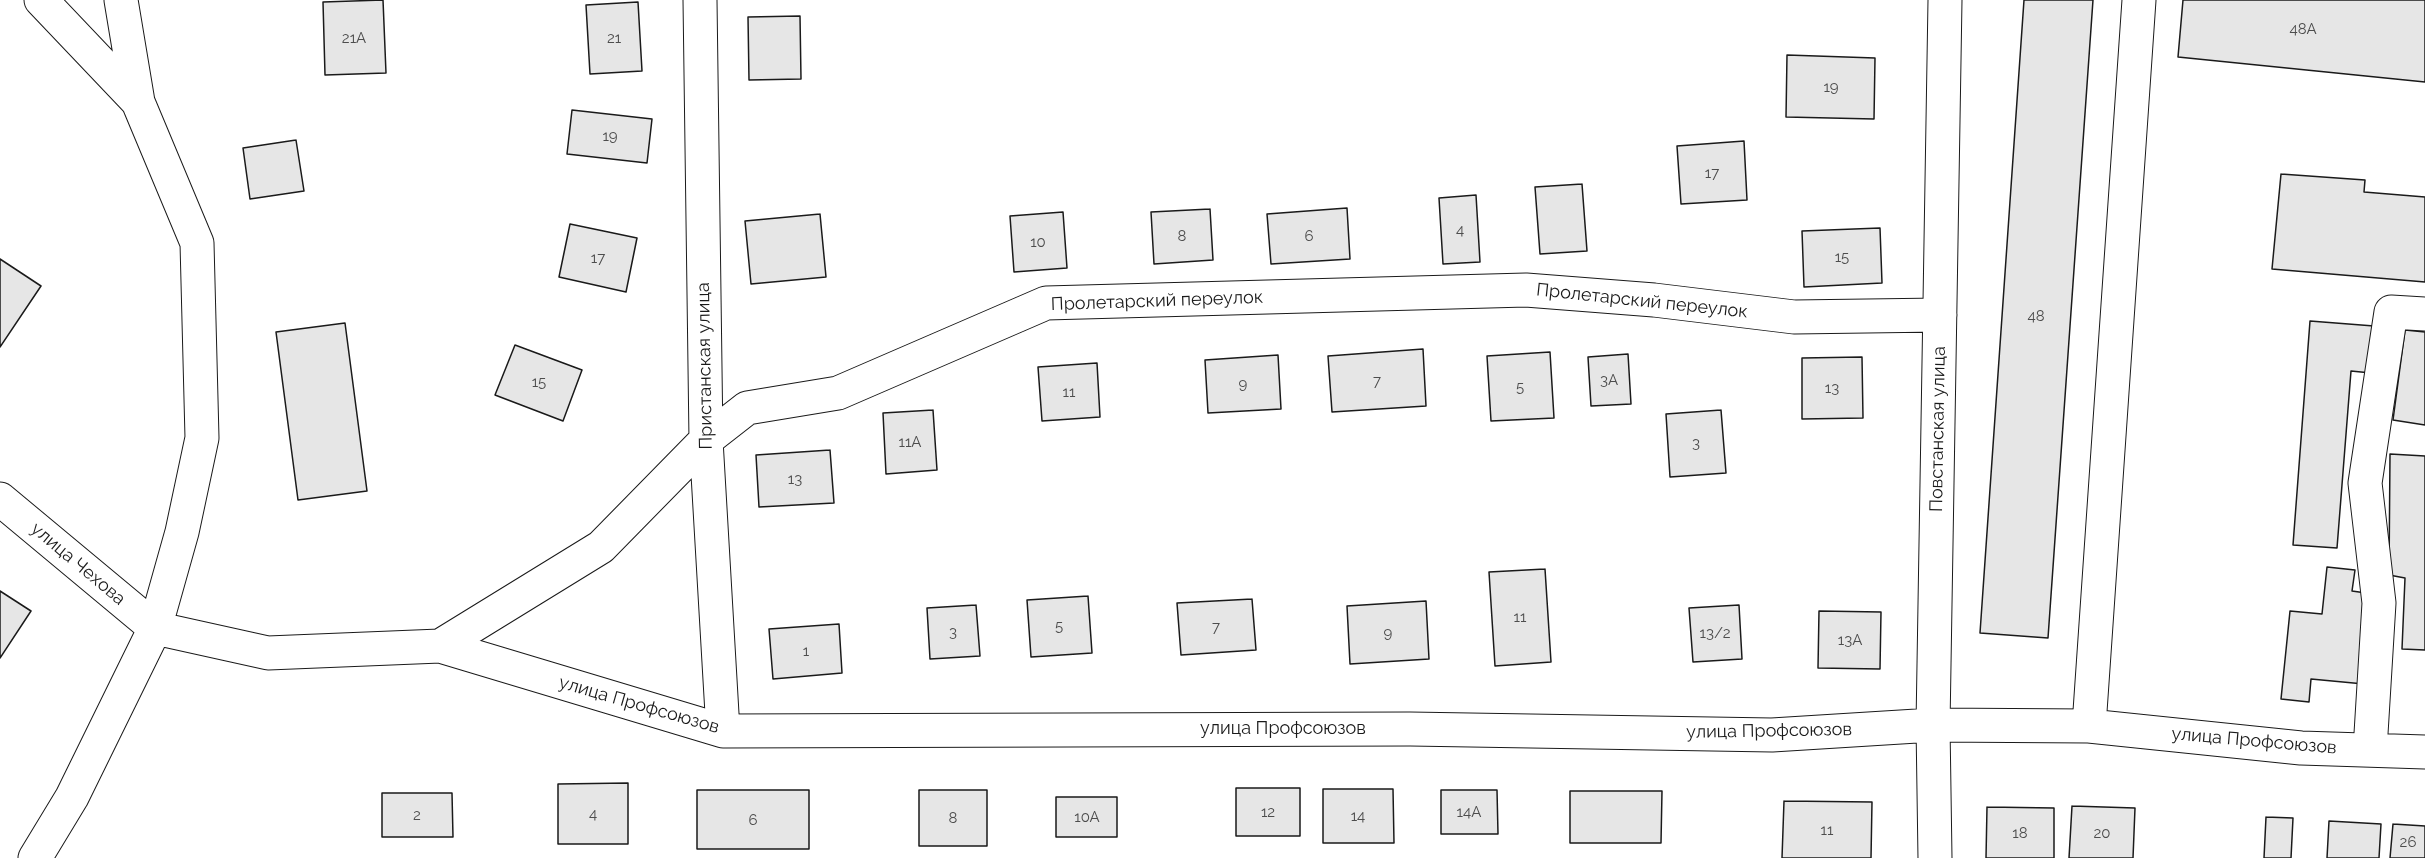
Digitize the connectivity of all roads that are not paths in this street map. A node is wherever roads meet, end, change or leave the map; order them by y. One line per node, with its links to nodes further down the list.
1 (41, 0): 6 (street)
2 (121, 0): 6 (street)
3 (700, 0): 9 (street, Пристанская улица)
4 (1945, 0): 8 (street, Повстанская улица)
5 (2139, 0): 14 (street)
6 (138, 102): 11 (street)
7 (2425, 314): 16 (street)
8 (1940, 315): 9 (street, Пролетарский переулок); 13 (street, Повстанская улица)
9 (706, 440): 12 (street, Пролетарский переулок); 15 (street, Пристанская улица)
10 (0, 499): 11 (street, улица Чехова)
11 (155, 628): 12 (street, улица Профсоюзов); 18 (street)
12 (440, 646): 15 (street, улица Профсоюзов)
13 (1934, 725): 14 (street, улица Профсоюзов); 15 (street, улица Профсоюзов); 19 (street, Повстанская улица)
14 (2089, 726): 16 (street, улица Профсоюзов)
15 (723, 731)
16 (2370, 750): 17 (street, улица Профсоюзов)
17 (2425, 752)
18 (35, 858)
19 (1935, 858)

